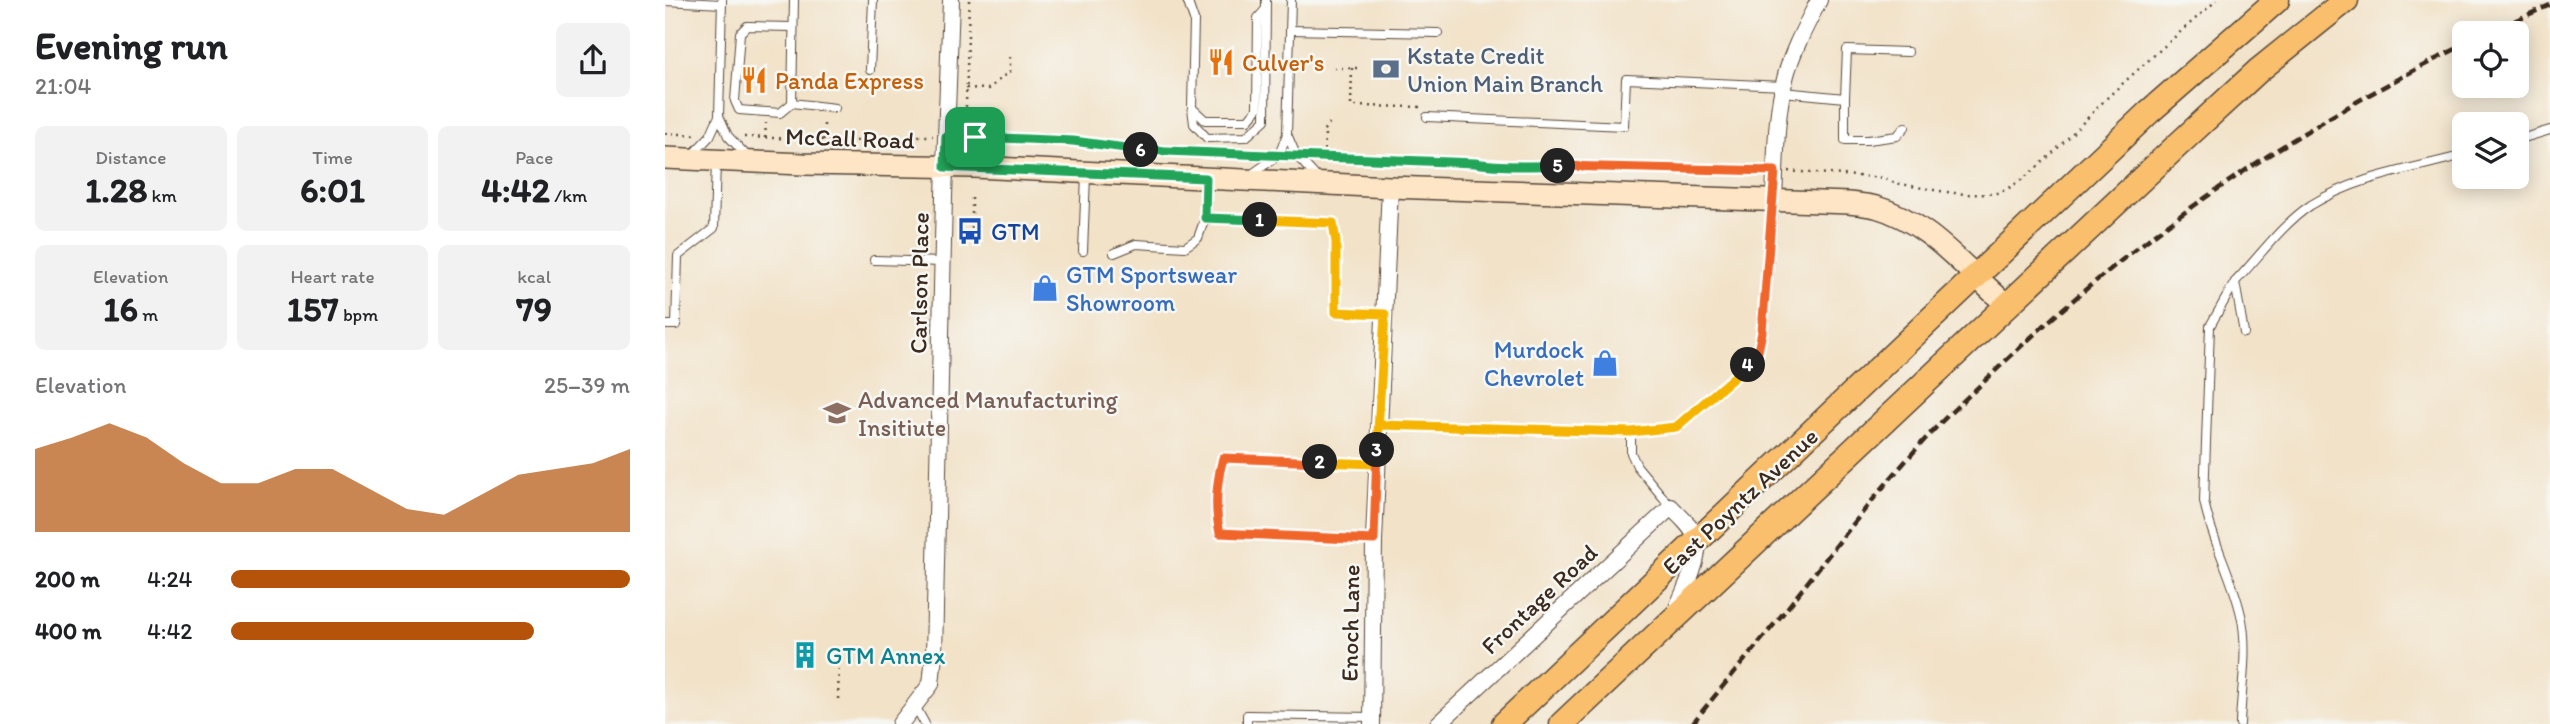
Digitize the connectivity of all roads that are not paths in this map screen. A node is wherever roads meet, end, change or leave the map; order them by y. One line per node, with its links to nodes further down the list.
1 (794, 0): 13 (lane)
2 (873, 0): 17 (lane)
3 (951, 0): 34 (street, Carlson Place)
4 (1187, 0): 22 (lane)
5 (1266, 0): 12 (lane)
6 (1291, 0): 14 (lane)
7 (1819, 0): 18 (street)
8 (2277, 0): 46 (highway, East Poyntz Avenue)
9 (2347, 0): 48 (highway, East Poyntz Avenue)
10 (665, 1): 11 (lane)
11 (722, 2): 24 (lane)
12 (1265, 10): 22 (lane); 22 (lane)
13 (793, 27): 20 (lane); 20 (lane)
14 (1290, 30): 15 (lane); 27 (lane)
15 (1438, 33)
16 (1909, 52): 19 (lane)
17 (870, 70)
18 (1783, 89): 19 (lane); 23 (lane); 40 (street)
19 (1845, 98): 25 (lane)
20 (792, 103): 21 (lane)
21 (835, 108)
22 (1192, 108)
23 (1428, 112)
24 (719, 117): 30 (lane); 33 (lane)
25 (1905, 127)
26 (2550, 130): 28 (lane)
27 (1287, 134): 37 (lane); 38 (lane)
28 (2529, 137)
29 (665, 158): 30 (main road, McCall Road)
30 (688, 158): 32 (main road, McCall Road)
31 (2452, 158): 47 (lane)
32 (716, 159): 33 (main road, McCall Road); 50 (lane)
33 (754, 161): 34 (main road, McCall Road)
34 (945, 167): 35 (main road, McCall Road); 45 (street, Carlson Place)
35 (1086, 172): 36 (main road, McCall Road); 42 (lane)
36 (1206, 178): 37 (main road, McCall Road); 41 (lane)
37 (1243, 180): 38 (main road, McCall Road)
38 (1322, 184): 39 (main road, McCall Road)
39 (1390, 187): 40 (main road, McCall Road); 49 (street, Enoch Lane)
40 (1774, 200): 46 (main road, McCall Road); 53 (lane)
41 (1205, 218): 43 (lane); 49 (lane)
42 (1083, 251)
43 (1114, 253)
44 (874, 260): 45 (lane)
45 (943, 262): 59 (street, Carlson Place)
46 (1975, 278): 48 (main road, McCall Road); 57 (highway, East Poyntz Avenue)
47 (2235, 282): 51 (lane); 67 (lane)
48 (2007, 305): 58 (highway, East Poyntz Avenue)
49 (1385, 314): 52 (street, Enoch Lane)
50 (665, 325)
51 (2244, 333)
52 (1379, 425): 53 (lane); 54 (street, Enoch Lane)
53 (1631, 432): 55 (lane)
54 (1376, 464): 56 (street, Enoch Lane); 56 (lane)
55 (1671, 507): 57 (street); 64 (street, Frontage Road)
56 (1374, 540): 60 (street, Enoch Lane)
57 (1697, 542): 58 (street); 65 (highway, East Poyntz Avenue)
58 (1672, 619): 66 (highway, East Poyntz Avenue)
59 (914, 704): 61 (street, Carlson Place); 62 (lane)
60 (1372, 720): 63 (lane)
61 (900, 724)
62 (925, 724)
63 (1247, 724)
64 (1438, 724)
65 (1504, 724)
66 (1562, 724)
67 (2239, 724)

